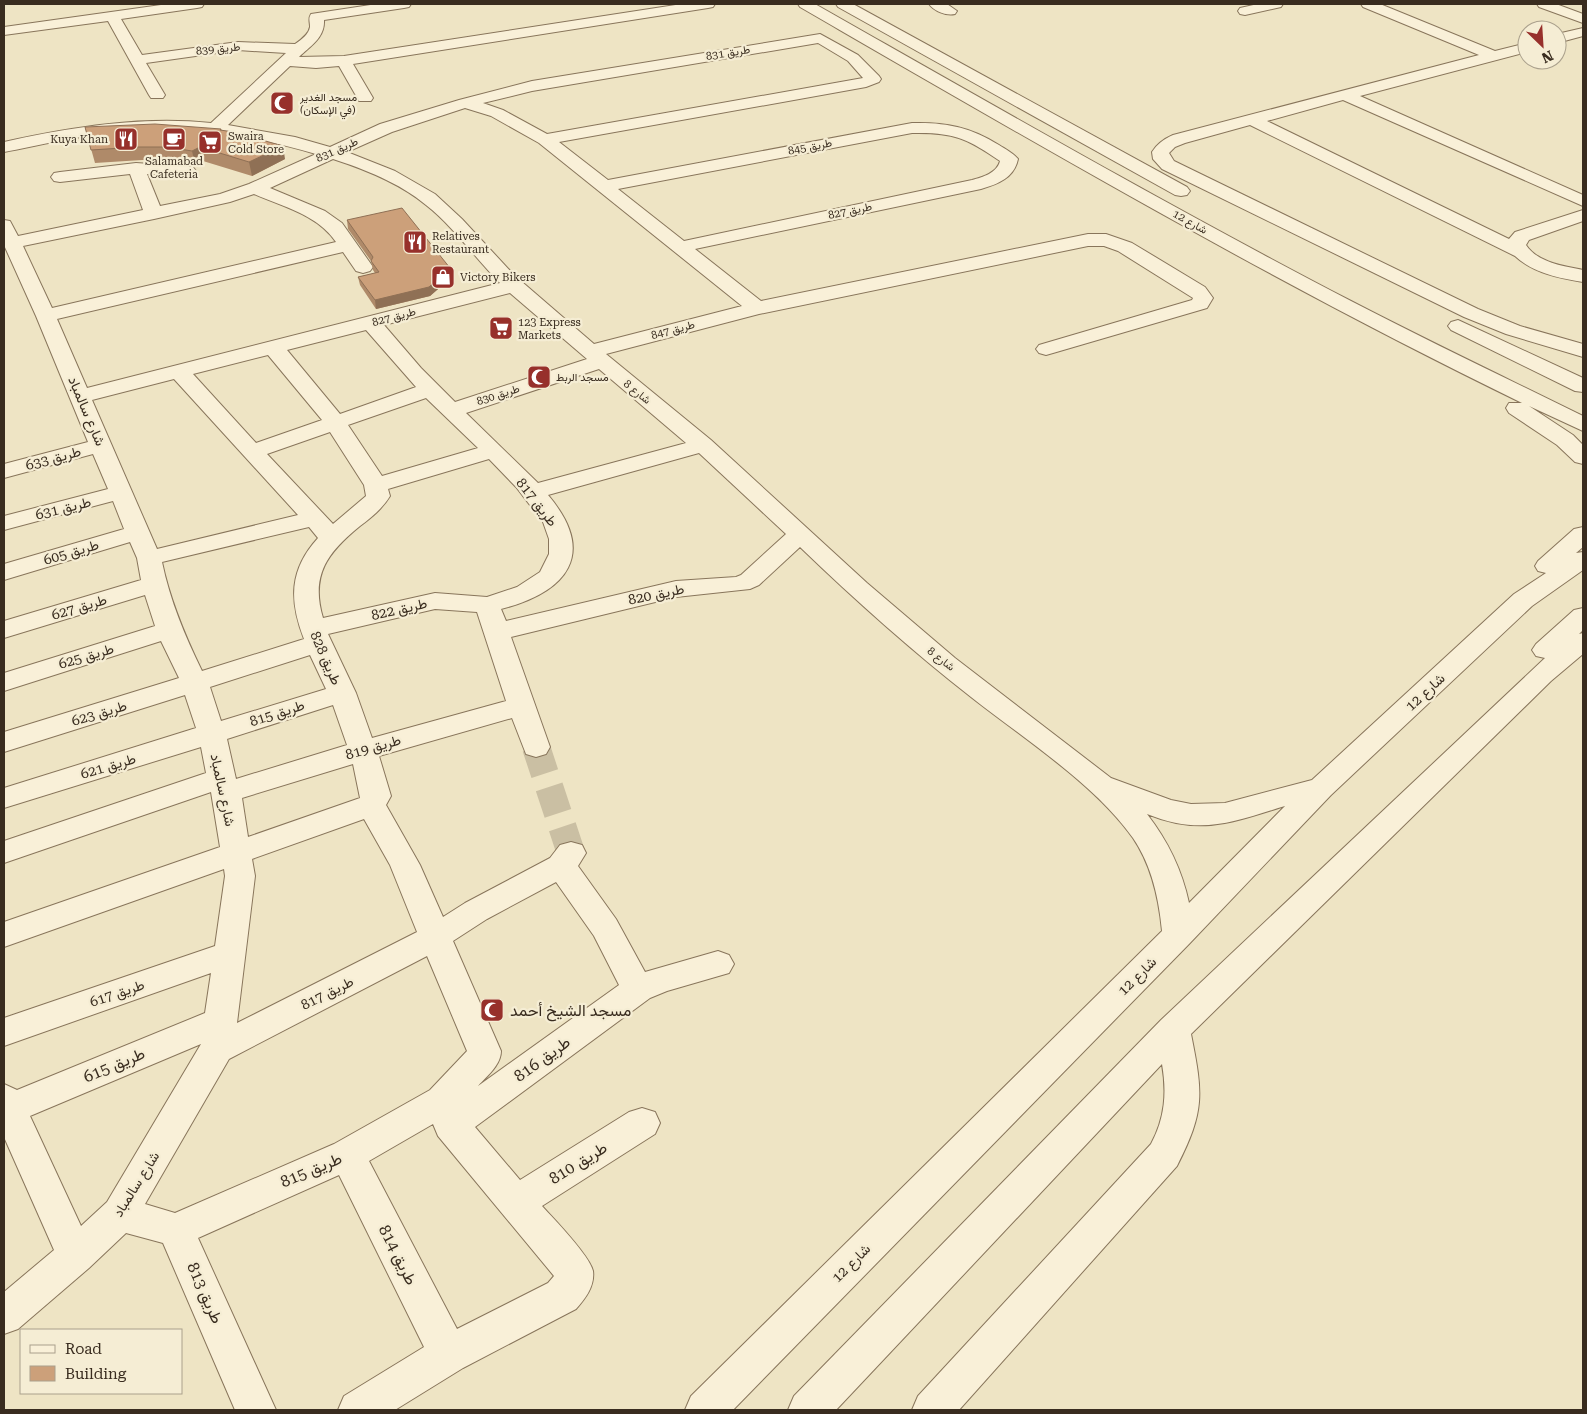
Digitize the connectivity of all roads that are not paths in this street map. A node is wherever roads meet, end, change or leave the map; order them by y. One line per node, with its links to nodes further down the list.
1 (197, 4): 13 (street)
2 (306, 4): 14 (street)
3 (404, 4): 14 (street)
4 (708, 4): 24 (street)
5 (805, 4): 44 (street, شارع 12)
6 (843, 4): 40 (street, شارع 12)
7 (936, 4): 11 (street)
8 (1276, 4): 12 (street)
9 (1368, 4): 21 (street)
10 (1544, 4): 15 (street)
11 (950, 11)
12 (1245, 11)
13 (112, 16): 16 (street); 22 (street)
14 (316, 17): 19 (street)
15 (1583, 19)
16 (4, 31)
17 (1583, 32): 18 (street)
18 (1567, 36)
19 (300, 49): 22 (street, طريق 839); 23 (street)
20 (1517, 50): 21 (street)
21 (1494, 56): 26 (street)
22 (136, 60): 25 (street)
23 (287, 61): 24 (street); 30 (street)
24 (344, 61): 27 (street)
25 (157, 95)
26 (1344, 96): 29 (street); 41 (street)
27 (365, 98)
28 (465, 103): 31 (street); 31 (street, طريق 831); 33 (street, طريق 831)
29 (1252, 120): 48 (street); 59 (street)
30 (215, 128): 32 (street, شارع 8); 33 (street, شارع 8)
31 (545, 140): 38 (street)
32 (4, 147)
33 (333, 152): 39 (street, طريق 831); 51 (street, شارع 8)
34 (1009, 159): 38 (street, طريق 845); 47 (street, طريق 827)
35 (136, 168): 36 (street); 37 (street); 42 (street)
36 (187, 172)
37 (60, 177)
38 (604, 186): 47 (street)
39 (255, 188): 42 (street, طريق 831); 46 (street)
40 (1196, 198)
41 (1583, 201)
42 (154, 214): 45 (street, طريق 831)
43 (1583, 215): 48 (street)
44 (1203, 230): 56 (street, شارع 12); 65 (street)
45 (8, 234): 53 (street, شارع سالمباد)
46 (349, 245): 49 (street); 53 (street)
47 (680, 248): 52 (street)
48 (1519, 251): 50 (street)
49 (364, 267)
50 (1583, 276)
51 (513, 286): 55 (street, طريق 827); 60 (street, شارع 8)
52 (757, 308): 58 (street, طريق 847); 60 (street, طريق 847)
53 (46, 316): 64 (street, شارع سالمباد)
54 (1446, 320): 62 (street)
55 (371, 323): 57 (street, طريق 827); 63 (street, طريق 817)
56 (1424, 347): 68 (street, شارع 12); 73 (street)
57 (274, 348): 61 (street, طريق 827); 67 (street)
58 (1046, 349)
59 (1583, 351)
60 (595, 357): 66 (street, طريق 830); 70 (street, شارع 8)
61 (179, 372): 64 (street, طريق 827); 72 (street)
62 (1583, 386)
63 (429, 390): 66 (street, طريق 817); 67 (street)
64 (81, 396): 69 (street, شارع سالمباد)
65 (1583, 401)
66 (452, 410): 71 (street, طريق 817)
67 (335, 422): 72 (street); 75 (street)
68 (1583, 424)
69 (102, 445): 74 (street, طريق 633); 76 (street, شارع سالمباد)
70 (703, 445): 77 (street); 81 (street, شارع 8)
71 (493, 451): 75 (street); 77 (street, طريق 817)
72 (251, 452): 78 (street)
73 (1583, 457)
74 (4, 471)
75 (376, 485): 83 (street)
76 (122, 492): 79 (street, طريق 631); 80 (street, شارع سالمباد)
77 (532, 492): 89 (street, طريق 817)
78 (312, 519): 83 (street); 84 (street)
79 (4, 523)
80 (138, 532): 84 (street, شارع سالمباد); 86 (street, طريق 605)
81 (800, 534): 93 (street, طريق 820); 105 (street, شارع 8)
82 (1583, 534): 88 (street)
83 (332, 538): 94 (street, طريق 828)
84 (149, 558): 87 (street, شارع سالمباد)
85 (1583, 559): 88 (street, شارع 12)
86 (4, 572)
87 (154, 584): 91 (street, طريق 627); 92 (street, شارع سالمباد)
88 (1523, 600): 107 (street, شارع 12)
89 (487, 605): 93 (street); 94 (street, طريق 822)
90 (1583, 616): 100 (street)
91 (4, 630)
92 (169, 630): 96 (street, طريق 625); 97 (street, شارع سالمباد)
93 (496, 632): 99 (street)
94 (316, 636): 97 (street); 98 (street, طريق 828)
95 (1581, 644): 100 (street)
96 (4, 682)
97 (194, 684): 101 (street, شارع سالمباد); 102 (street, طريق 623)
98 (342, 693): 101 (street, طريق 815); 104 (street, طريق 828)
99 (522, 706): 103 (street); 104 (street, طريق 819)
100 (1480, 733): 118 (street)
101 (212, 734): 106 (street, شارع سالمباد); 108 (street, طريق 621)
102 (4, 742)
103 (536, 746)
104 (364, 750): 106 (street, طريق 819); 109 (street, طريق 828)
105 (1098, 783): 107 (street, شارع 8); 113 (street, شارع 8)
106 (223, 785): 110 (street, طريق 819); 111 (street, شارع سالمباد)
107 (1321, 788): 113 (street, شارع 12)
108 (4, 798)
109 (371, 805): 111 (street); 114 (street)
110 (4, 852)
111 (235, 853): 112 (street); 115 (street, شارع سالمباد)
112 (4, 935)
113 (1178, 935): 133 (street, شارع 12)
114 (437, 936): 117 (street, طريق 817); 120 (street, طريق 817); 122 (street)
115 (231, 953): 119 (street, طريق 617); 120 (street, شارع سالمباد)
116 (718, 964): 117 (street, طريق 816)
117 (638, 989): 122 (street, طريق 816)
118 (1173, 1030): 134 (street); 135 (street)
119 (4, 1032)
120 (218, 1035): 121 (street, طريق 615); 126 (street, شارع سالمباد)
121 (6, 1104): 128 (street, طريق 615)
122 (446, 1113): 124 (street, طريق 815); 125 (street)
123 (642, 1123): 125 (street, طريق 810)
124 (347, 1155): 127 (street, طريق 815); 130 (street, طريق 814)
125 (515, 1203): 130 (street)
126 (120, 1214): 127 (street); 128 (street, شارع سالمباد)
127 (176, 1230): 131 (street, طريق 813)
128 (76, 1256): 129 (street, شارع سالمباد)
129 (4, 1316)
130 (450, 1354): 132 (street)
131 (256, 1410)
132 (358, 1410)
133 (704, 1410)
134 (808, 1410)
135 (932, 1410)

